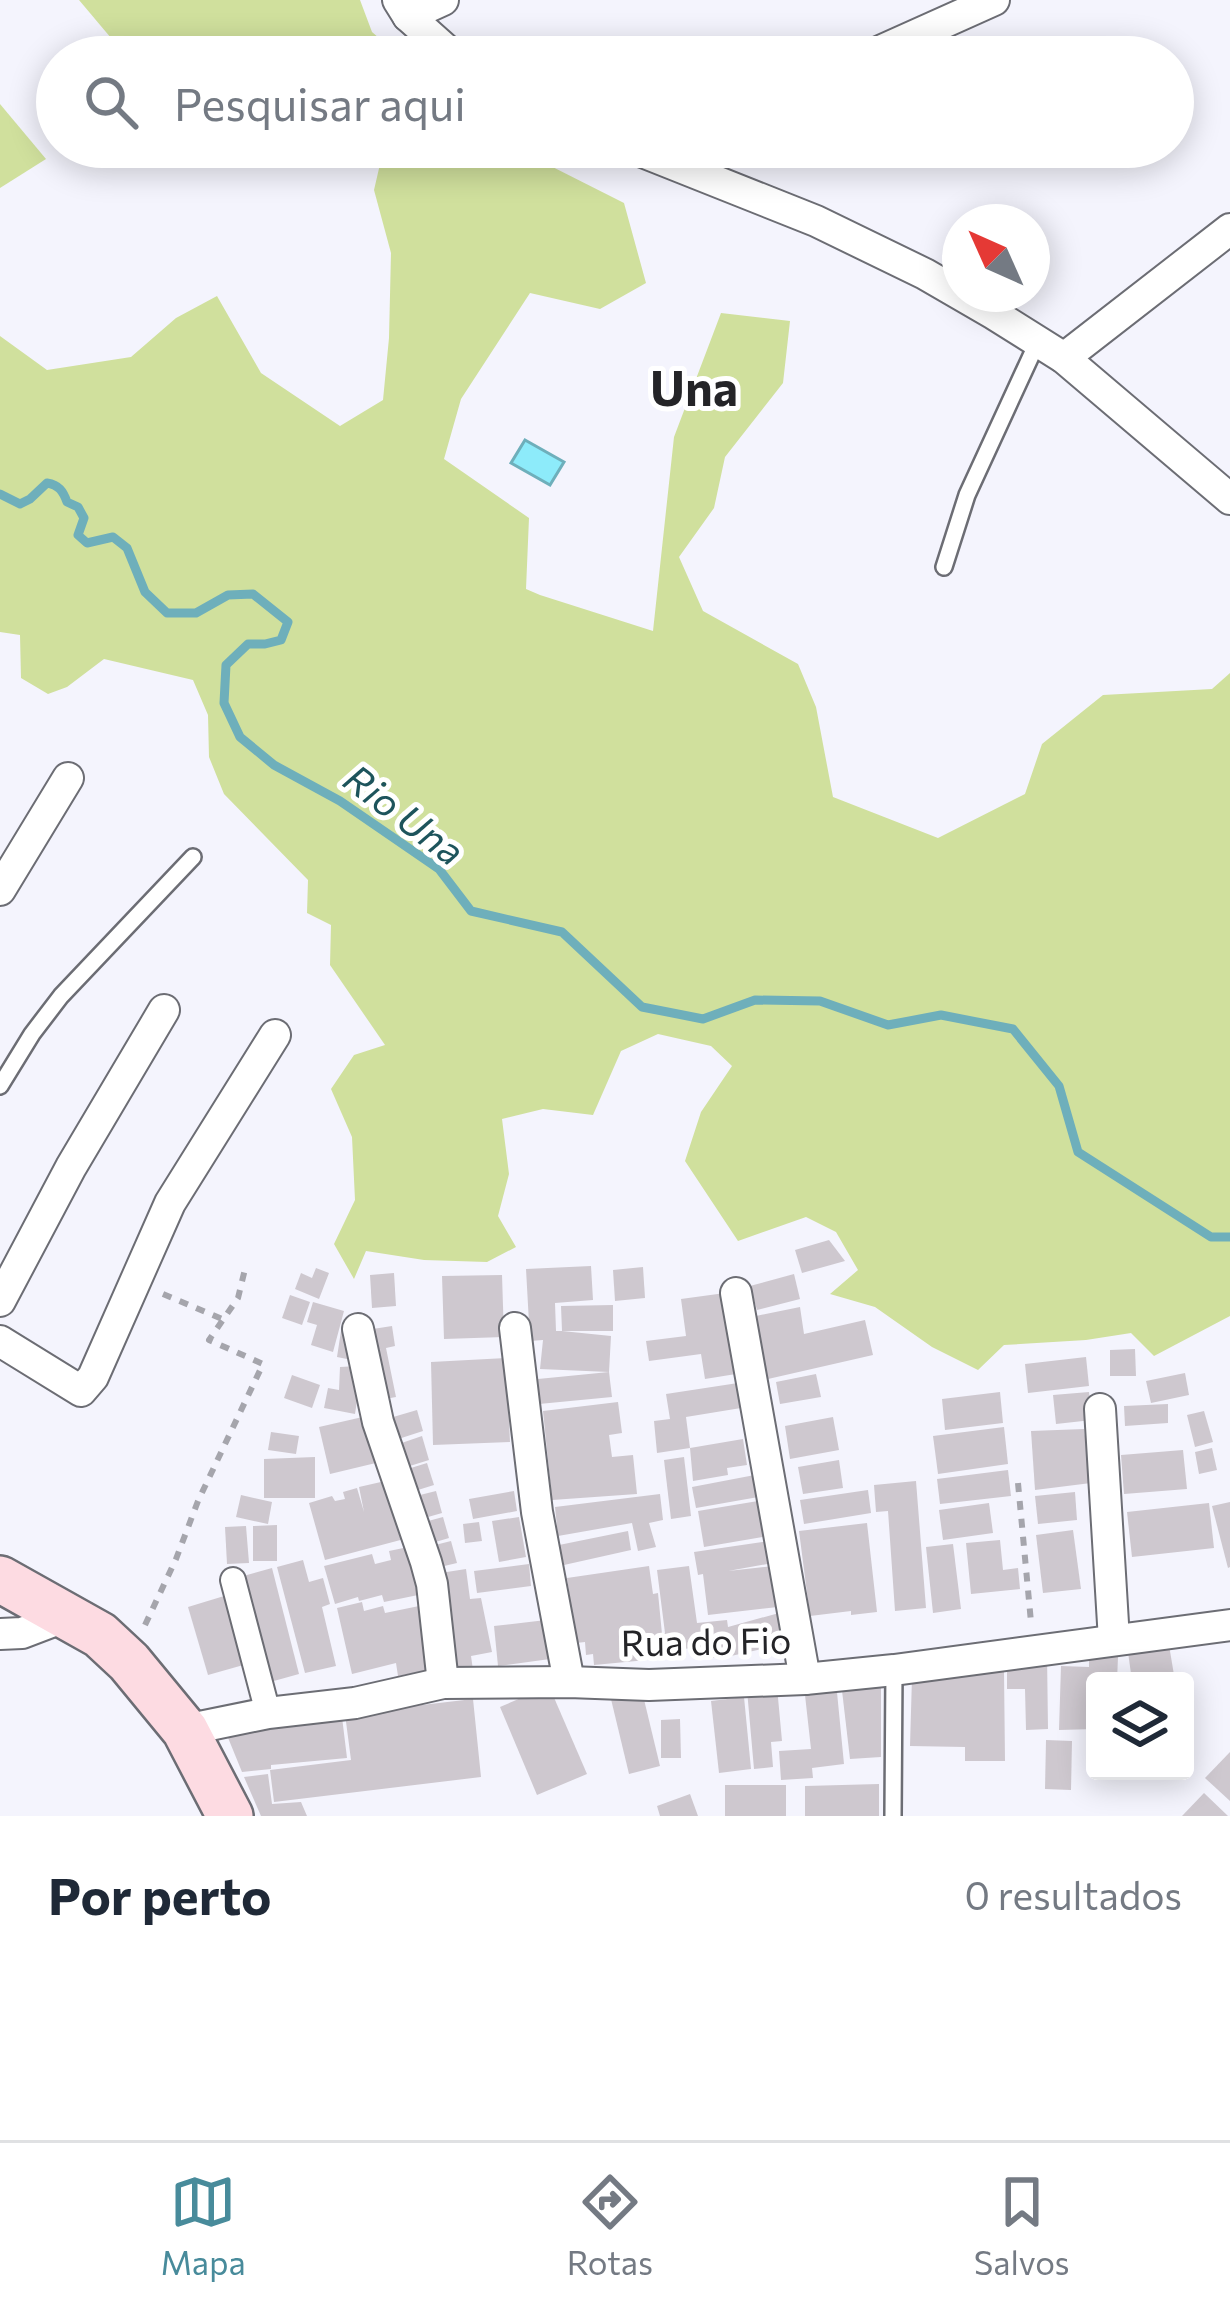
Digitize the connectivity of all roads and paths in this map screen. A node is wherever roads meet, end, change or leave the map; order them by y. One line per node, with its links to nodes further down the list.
1 (443, 0): 3 (street)
2 (994, 0): 5 (street)
3 (403, 8): 4 (street)
4 (432, 36)
5 (914, 36)
6 (691, 168): 8 (street)
7 (1230, 229): 8 (street)
8 (1051, 350): 9 (street); 10 (lane)
9 (1230, 500)
10 (944, 567)
11 (68, 778): 13 (street)
12 (193, 857): 16 (lane)
13 (0, 890)
14 (164, 1010): 20 (street)
15 (275, 1035): 19 (street)
16 (0, 1086)
17 (245, 1269): 21 (path)
18 (736, 1293): 35 (street)
19 (130, 1294): 21 (path); 24 (street)
20 (0, 1301)
21 (223, 1320): 31 (path)
22 (514, 1328): 36 (street)
23 (358, 1329): 37 (street)
24 (0, 1341)
25 (1100, 1409): 32 (street)
26 (1018, 1484): 33 (path)
27 (0, 1579): 31 (main road)
28 (233, 1580): 38 (street)
29 (1230, 1625): 32 (street, Rua do Fio)
30 (0, 1634): 31 (street)
31 (98, 1638): 39 (main road)
32 (1114, 1640): 33 (street, Rua do Fio)
33 (1034, 1649): 34 (street, Rua do Fio)
34 (894, 1670): 35 (street, Rua do Fio); 41 (lane)
35 (805, 1678): 36 (street, Rua do Fio)
36 (569, 1682): 37 (street, Rua do Fio)
37 (443, 1683): 38 (street, Rua do Fio)
38 (268, 1713): 39 (street, Rua do Fio)
39 (184, 1730): 40 (main road)
40 (230, 1816)
41 (893, 1816)

